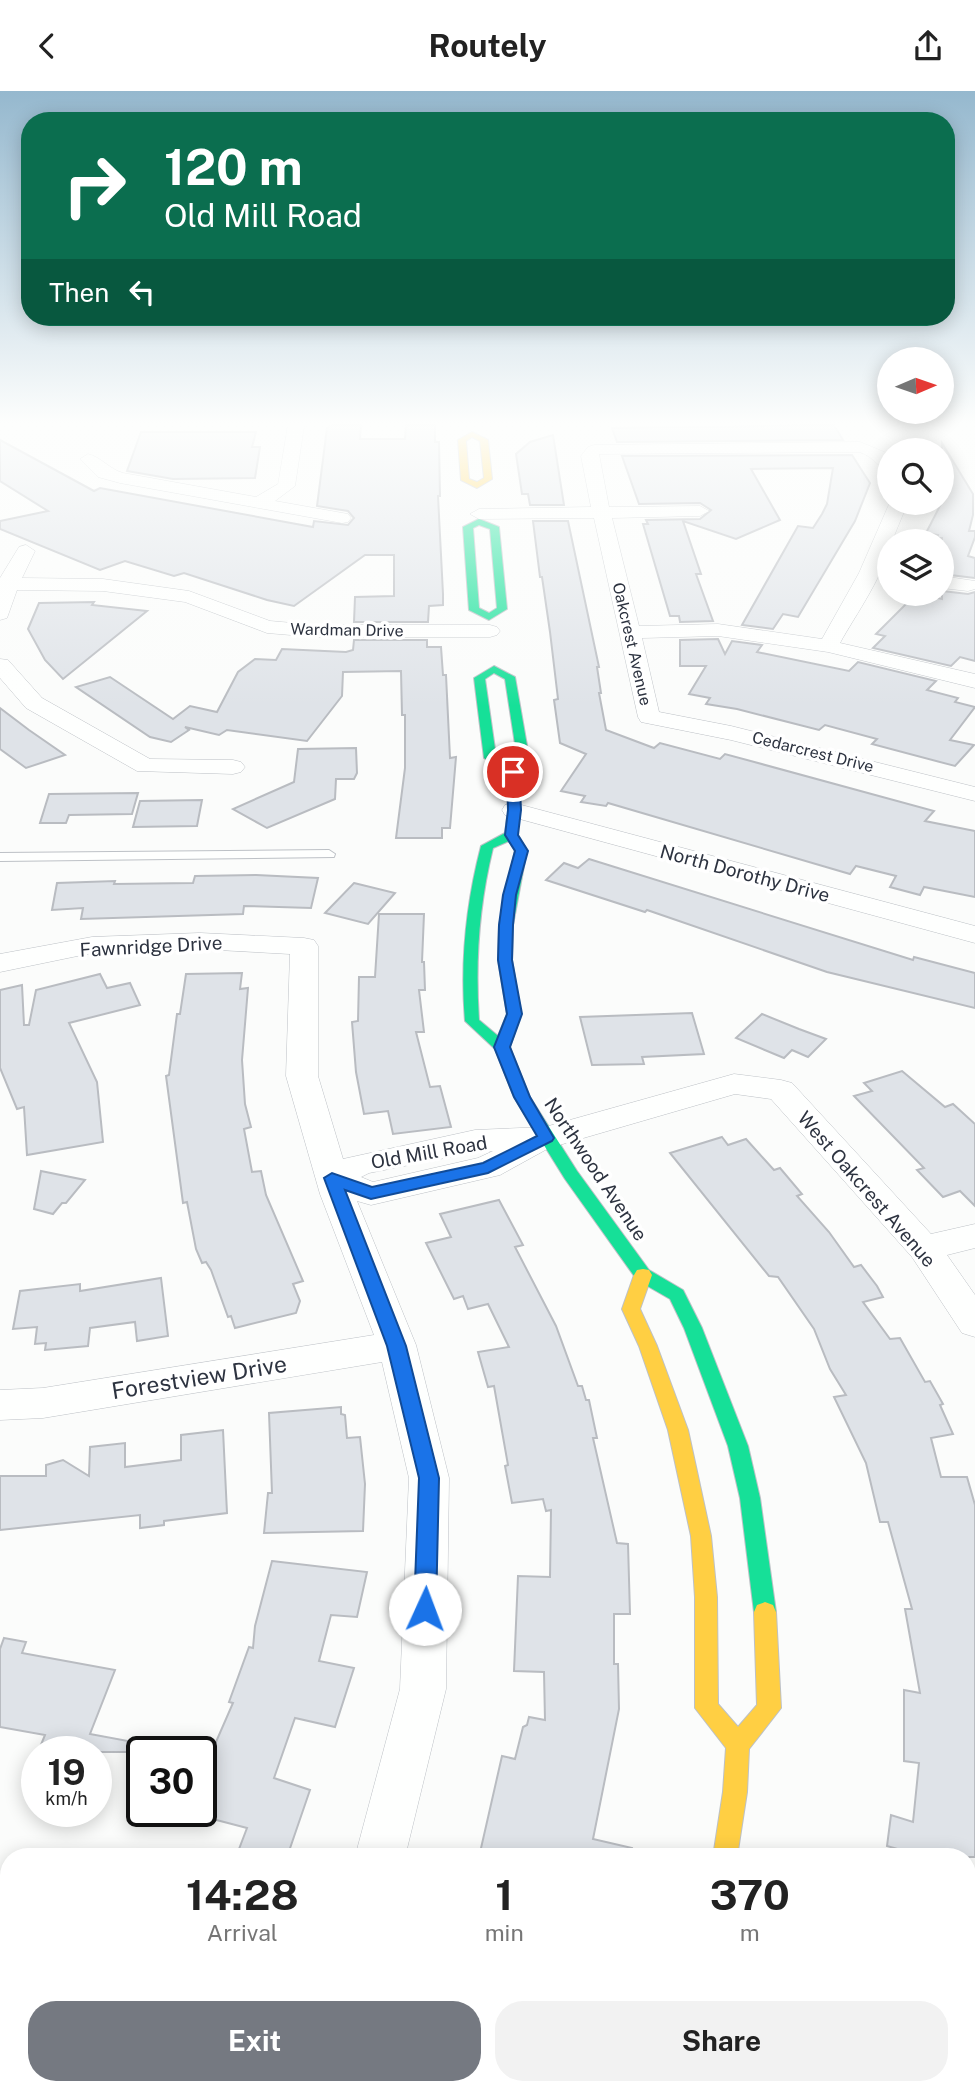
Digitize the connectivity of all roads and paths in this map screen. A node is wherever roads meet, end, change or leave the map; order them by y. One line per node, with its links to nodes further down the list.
1 (477, 519): 12 (street)
2 (481, 519): 12 (street)
3 (602, 519): 13 (street, Oakcrest Avenue)
4 (892, 519): 6 (street)
5 (26, 551): 9 (street)
6 (869, 573): 7 (street); 14 (street)
7 (877, 574)
8 (954, 583): 10 (street)
9 (4, 584): 11 (street); 12 (street, Wardman Drive)
10 (968, 585)
11 (0, 614)
12 (489, 624): 16 (street)
13 (632, 632): 14 (street); 18 (street, Oakcrest Avenue)
14 (828, 646): 17 (street)
15 (0, 665): 19 (street)
16 (494, 669): 20 (street); 20 (street)
17 (975, 681)
18 (649, 717): 21 (street, Cedarcrest Drive)
19 (233, 767)
20 (513, 772): 22 (street)
21 (975, 794)
22 (513, 822): 25 (street, North Dorothy Drive); 27 (street); 27 (street, Northwood Avenue)
23 (329, 854): 24 (lane)
24 (0, 857)
25 (975, 935)
26 (0, 963): 30 (street, Fawnridge Drive)
27 (502, 1047): 29 (street, Northwood Avenue)
28 (781, 1090): 29 (street, Old Mill Road); 32 (street, West Oakcrest Avenue)
29 (546, 1138): 30 (street, Old Mill Road); 33 (street, Northwood Avenue)
30 (332, 1178): 35 (street)
31 (975, 1236): 32 (street)
32 (924, 1248): 34 (street, West Oakcrest Avenue)
33 (643, 1275): 37 (street); 37 (street, Northwood Avenue)
34 (975, 1323)
35 (397, 1346): 36 (street, Forestview Drive); 38 (street)
36 (0, 1405)
37 (738, 1745): 39 (street)
38 (382, 1848)
39 (726, 1848)

